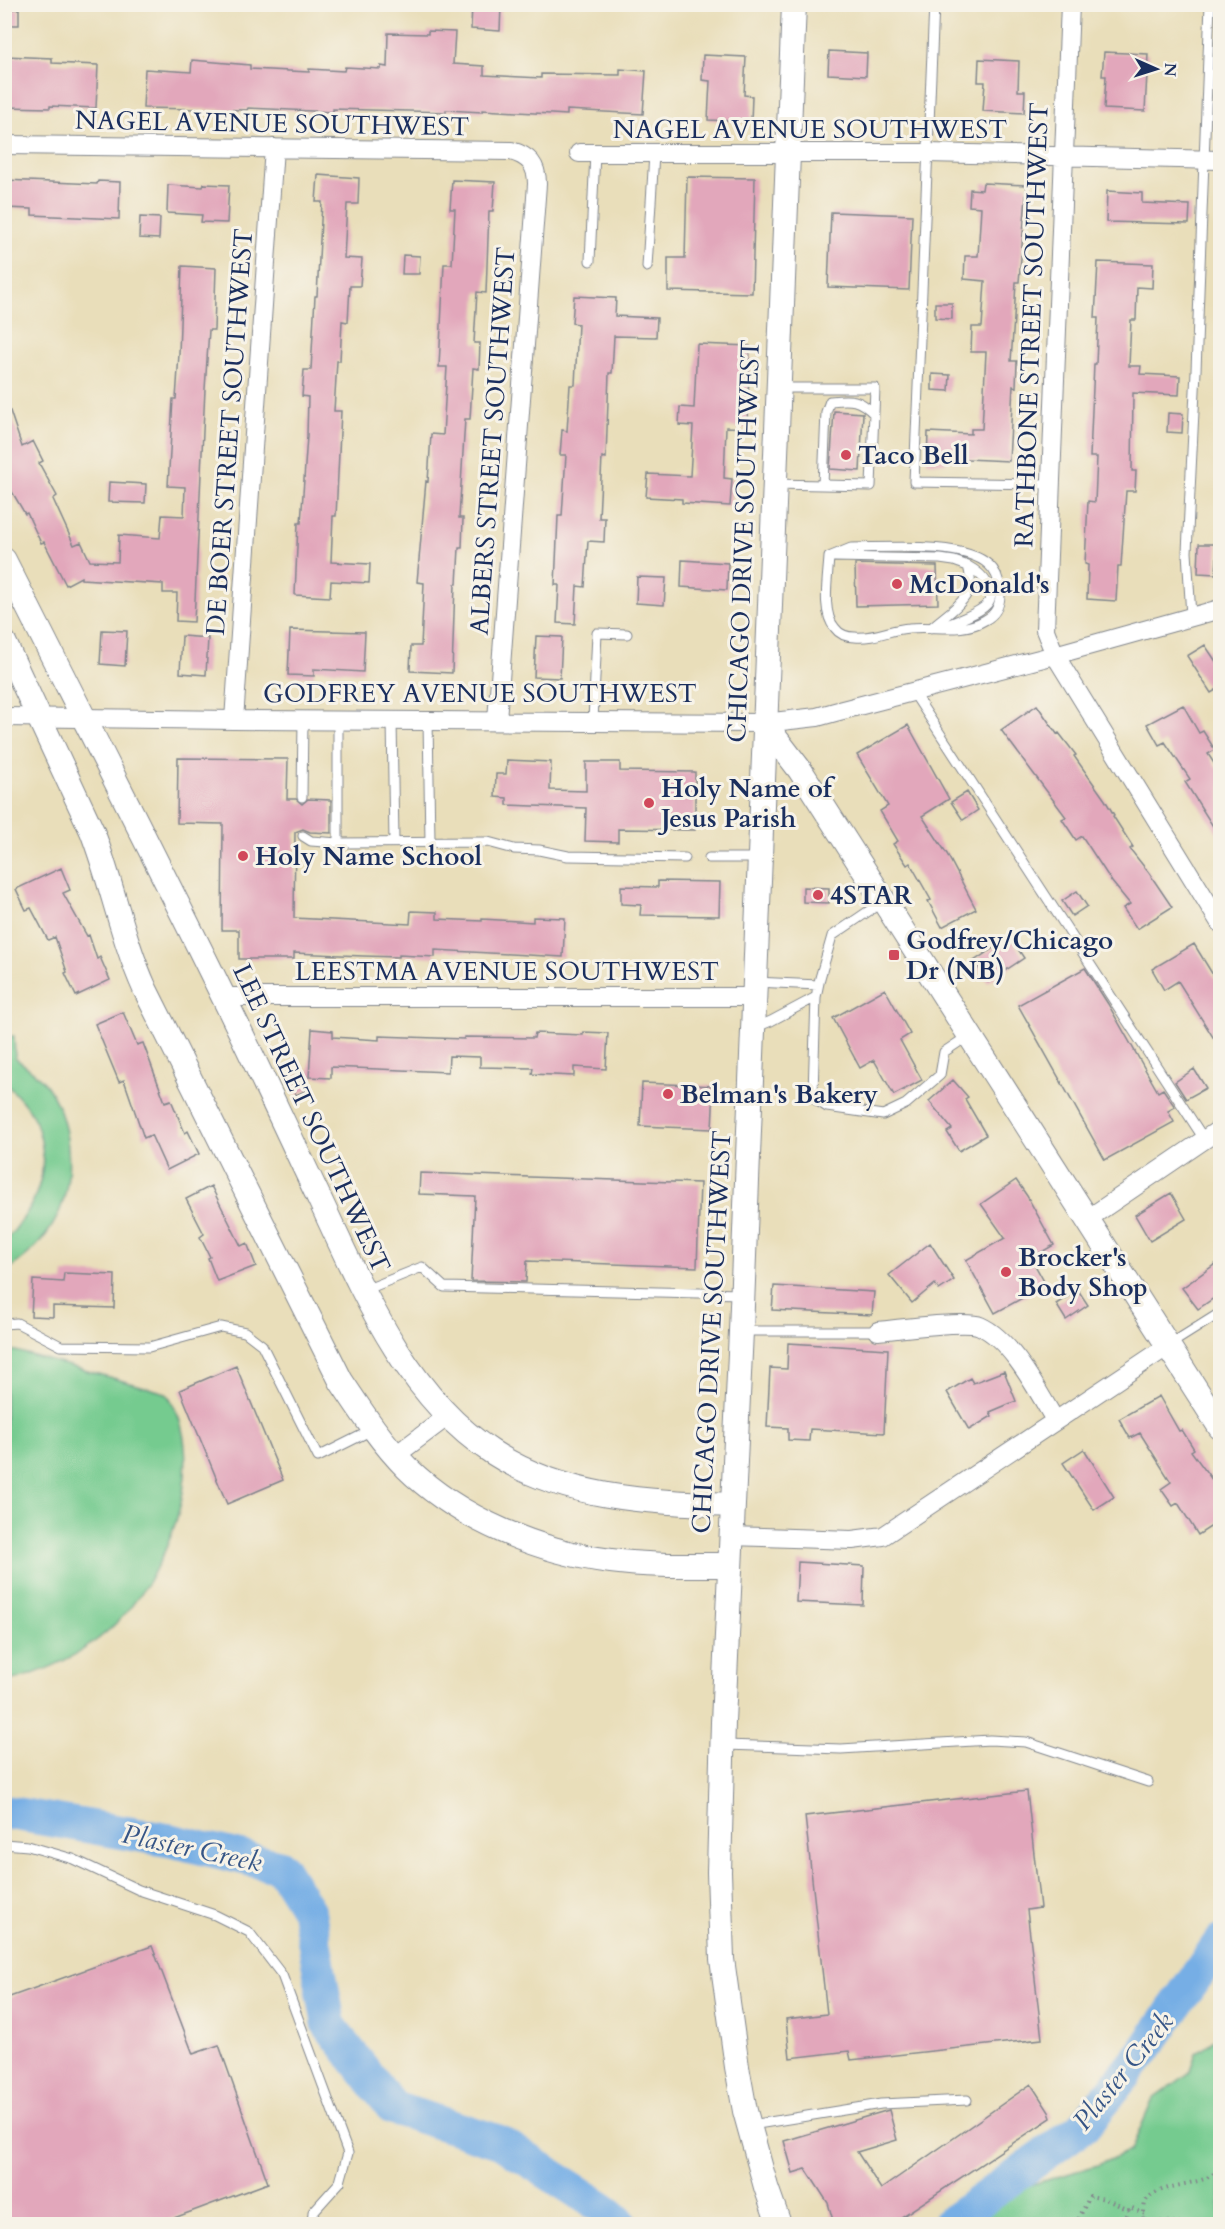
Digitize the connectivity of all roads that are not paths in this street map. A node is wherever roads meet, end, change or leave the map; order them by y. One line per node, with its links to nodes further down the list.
1 (794, 4): 8 (main road, CHICAGO DRIVE SOUTHWEST)
2 (934, 4): 9 (lane)
3 (1070, 4): 11 (street, RATHBONE STREET SOUTHWEST)
4 (1210, 4): 12 (lane)
5 (4, 145): 6 (street, NAGEL AVENUE SOUTHWEST)
6 (274, 148): 13 (street, NAGEL AVENUE SOUTHWEST); 34 (street, DE BOER STREET SOUTHWEST)
7 (587, 153): 10 (street, NAGEL AVENUE SOUTHWEST); 14 (lane)
8 (787, 153): 9 (street, NAGEL AVENUE SOUTHWEST); 10 (street, NAGEL AVENUE SOUTHWEST); 16 (main road, CHICAGO DRIVE SOUTHWEST)
9 (927, 153): 11 (street, NAGEL AVENUE SOUTHWEST); 19 (lane)
10 (654, 154): 15 (lane)
11 (1064, 156): 12 (street, NAGEL AVENUE SOUTHWEST); 19 (street, RATHBONE STREET SOUTHWEST)
12 (1212, 160): 25 (lane)
13 (534, 166): 39 (street, ALBERS STREET SOUTHWEST)
14 (590, 261)
15 (646, 267)
16 (777, 388): 17 (lane); 18 (main road, CHICAGO DRIVE SOUTHWEST)
17 (874, 414): 20 (lane); 20 (lane)
18 (774, 484): 20 (lane); 41 (main road, CHICAGO DRIVE SOUTHWEST)
19 (1050, 484): 29 (street, RATHBONE STREET SOUTHWEST)
20 (823, 485)
21 (829, 557): 23 (lane); 26 (lane); 26 (lane)
22 (4, 560): 33 (main road, LEE STREET SOUTHWEST)
23 (968, 566): 26 (lane); 26 (lane)
24 (1221, 609): 25 (street, GODFREY AVENUE SOUTHWEST)
25 (1191, 616): 29 (street, GODFREY AVENUE SOUTHWEST)
26 (935, 628)
27 (627, 634): 40 (lane)
28 (4, 642): 32 (main road)
29 (1055, 655): 30 (street, GODFREY AVENUE SOUTHWEST); 51 (street, RATHBONE STREET SOUTHWEST)
30 (913, 692): 41 (street, GODFREY AVENUE SOUTHWEST); 59 (lane)
31 (4, 717): 32 (street, GODFREY AVENUE SOUTHWEST)
32 (40, 717): 33 (street, GODFREY AVENUE SOUTHWEST); 71 (main road)
33 (83, 718): 34 (street, GODFREY AVENUE SOUTHWEST); 54 (main road, LEE STREET SOUTHWEST)
34 (234, 720): 35 (street, GODFREY AVENUE SOUTHWEST)
35 (303, 720): 36 (street, GODFREY AVENUE SOUTHWEST); 42 (lane)
36 (338, 720): 37 (street, GODFREY AVENUE SOUTHWEST); 46 (lane)
37 (392, 720): 38 (street, GODFREY AVENUE SOUTHWEST); 44 (lane)
38 (428, 720): 39 (street, GODFREY AVENUE SOUTHWEST); 45 (lane)
39 (497, 720): 40 (street, GODFREY AVENUE SOUTHWEST)
40 (593, 721): 41 (street, GODFREY AVENUE SOUTHWEST)
41 (764, 723): 49 (main road, CHICAGO DRIVE SOUTHWEST); 50 (main road)
42 (302, 797)
43 (303, 836): 46 (lane)
44 (394, 842): 45 (lane); 46 (lane)
45 (430, 842): 47 (lane)
46 (338, 843)
47 (685, 858)
48 (709, 858): 49 (lane)
49 (759, 858): 53 (main road, CHICAGO DRIVE SOUTHWEST)
50 (884, 901): 52 (lane); 57 (main road)
51 (1221, 923)
52 (818, 985): 53 (lane); 55 (lane)
53 (754, 990): 54 (street, LEESTMA AVENUE SOUTHWEST); 56 (main road, CHICAGO DRIVE SOUTHWEST)
54 (224, 997): 61 (main road, LEE STREET SOUTHWEST)
55 (816, 997): 56 (lane); 57 (lane)
56 (752, 1028): 62 (main road, CHICAGO DRIVE SOUTHWEST)
57 (970, 1035): 60 (main road)
58 (1220, 1129): 59 (street)
59 (1204, 1140): 60 (street)
60 (1086, 1220): 67 (main road)
61 (363, 1291): 62 (lane); 68 (main road, LEE STREET SOUTHWEST)
62 (742, 1294): 65 (main road, CHICAGO DRIVE SOUTHWEST)
63 (1221, 1313): 67 (lane)
64 (4, 1323): 71 (lane)
65 (741, 1331): 66 (lane); 73 (main road, CHICAGO DRIVE SOUTHWEST)
66 (878, 1331): 69 (street)
67 (1168, 1346): 69 (street); 70 (main road)
68 (448, 1416): 72 (street); 73 (main road, LEE STREET SOUTHWEST)
69 (1055, 1420): 74 (street)
70 (1221, 1426)
71 (374, 1429): 72 (main road)
72 (396, 1455): 75 (main road)
73 (732, 1505): 74 (main road, CHICAGO DRIVE SOUTHWEST)
74 (730, 1536): 75 (main road, CHICAGO DRIVE SOUTHWEST)
75 (729, 1565): 76 (main road, CHICAGO DRIVE SOUTHWEST)
76 (722, 1745): 77 (lane); 80 (main road, CHICAGO DRIVE SOUTHWEST)
77 (1148, 1782)
78 (4, 1844): 81 (lane)
79 (967, 2100): 80 (lane)
80 (749, 2126): 82 (main road, CHICAGO DRIVE SOUTHWEST)
81 (312, 2224)
82 (779, 2224)

